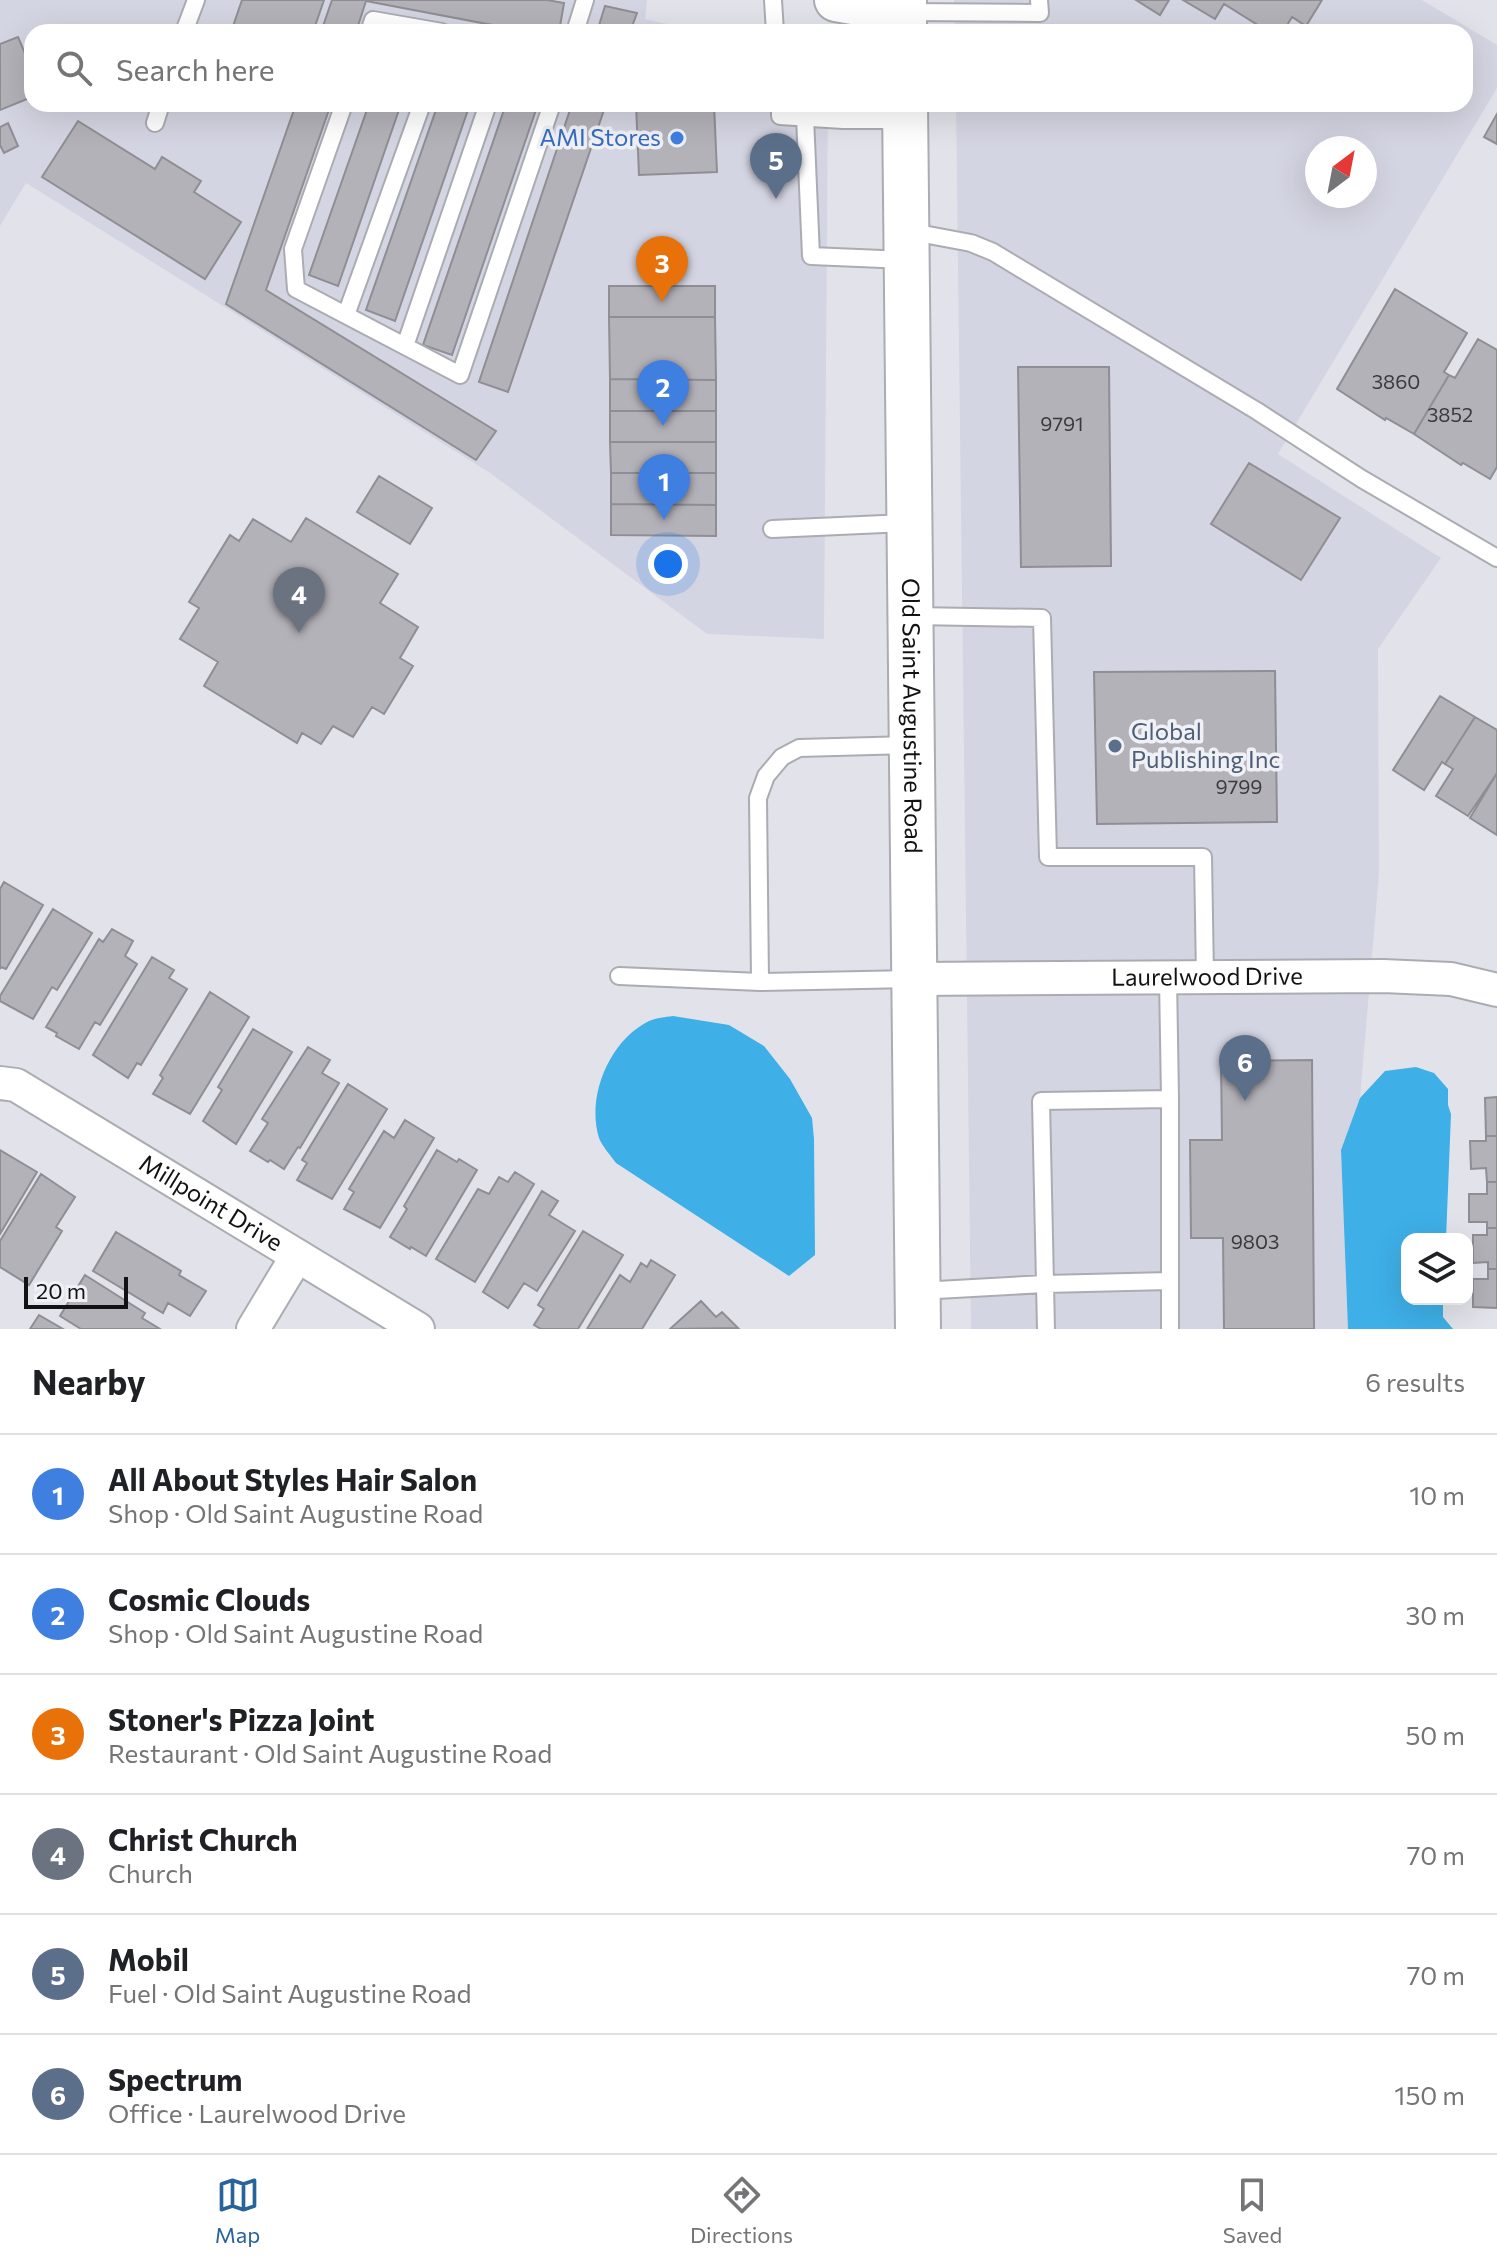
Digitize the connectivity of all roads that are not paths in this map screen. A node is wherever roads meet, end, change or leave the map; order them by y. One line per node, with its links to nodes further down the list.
1 (196, 0): 7 (lane)
2 (585, 0): 10 (lane)
3 (773, 0): 11 (lane)
4 (836, 0): 6 (street)
5 (1039, 0): 6 (lane)
6 (904, 15)
7 (187, 24)
8 (372, 24): 9 (lane)
9 (396, 24)
10 (578, 24)
11 (774, 24)
12 (158, 112): 20 (lane)
13 (341, 112): 22 (lane)
14 (419, 112): 22 (lane)
15 (485, 112): 23 (lane)
16 (549, 112): 23 (lane)
17 (780, 112): 19 (lane)
18 (905, 112): 19 (lane); 21 (main road, Old Saint Augustine Road)
19 (805, 117): 21 (lane)
20 (155, 123)
21 (906, 245): 24 (main road, Old Saint Augustine Road); 26 (lane)
22 (346, 315): 23 (lane)
23 (405, 346)
24 (909, 523): 25 (lane); 27 (main road, Old Saint Augustine Road)
25 (772, 529)
26 (1497, 558)
27 (910, 616): 28 (main road, Old Saint Augustine Road); 31 (lane)
28 (912, 745): 32 (main road, Old Saint Augustine Road); 33 (lane)
29 (619, 976): 33 (lane)
30 (1168, 977): 31 (street, Laurelwood Drive); 32 (street, Laurelwood Drive); 36 (lane)
31 (1205, 977): 34 (street, Laurelwood Drive)
32 (915, 979): 33 (lane); 40 (main road, Old Saint Augustine Road)
33 (760, 982)
34 (1497, 990)
35 (0, 1083): 37 (street, Millpoint Drive)
36 (1170, 1099): 38 (lane); 39 (lane)
37 (297, 1256): 41 (street); 42 (street, Millpoint Drive)
38 (1170, 1281): 39 (lane); 44 (lane)
39 (1045, 1284): 40 (lane); 43 (lane)
40 (918, 1310)
41 (253, 1329)
42 (418, 1329)
43 (1046, 1329)
44 (1170, 1329)

